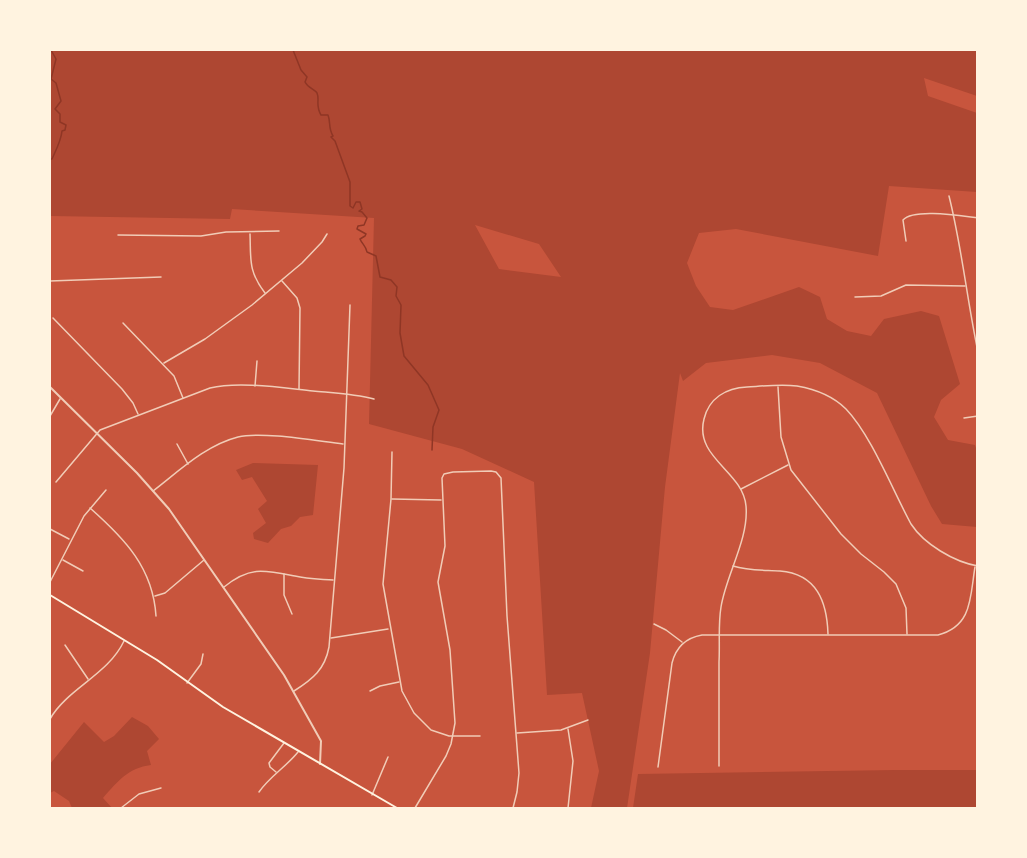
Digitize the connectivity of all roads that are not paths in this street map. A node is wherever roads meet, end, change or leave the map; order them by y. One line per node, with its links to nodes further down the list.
1 (949, 196): 2 (street)
2 (954, 216): 3 (street); 8 (street); 12 (street)
3 (978, 218)
4 (279, 231): 5 (street)
5 (250, 233): 7 (street); 13 (street)
6 (327, 234): 10 (street)
7 (118, 235)
8 (906, 241)
9 (161, 277): 11 (street)
10 (282, 280): 13 (street); 24 (street)
11 (50, 281)
12 (966, 285): 14 (street); 18 (street)
13 (265, 293): 20 (street)
14 (855, 297)
15 (350, 305): 25 (street)
16 (53, 318): 29 (street)
17 (123, 323): 20 (street)
18 (978, 352)
19 (256, 361): 21 (street)
20 (164, 363): 26 (street)
21 (255, 386): 24 (street); 26 (street)
22 (778, 386): 38 (street); 40 (street); 51 (street)
23 (50, 387): 27 (street)
24 (299, 389): 25 (street)
25 (348, 394): 28 (street); 35 (street)
26 (183, 398): 29 (street)
27 (60, 399): 30 (street); 33 (street)
28 (374, 399)
29 (139, 414): 33 (street)
30 (50, 416)
31 (978, 416): 32 (street)
32 (964, 418)
33 (96, 433): 39 (street); 42 (street)
34 (177, 444): 37 (street)
35 (344, 444): 37 (street); 54 (street)
36 (392, 452): 43 (street)
37 (188, 464): 42 (street)
38 (789, 465): 40 (street); 65 (street)
39 (56, 482)
40 (741, 489): 50 (street)
41 (106, 490): 45 (street)
42 (153, 490): 49 (street)
43 (391, 499): 44 (street); 62 (street)
44 (442, 500): 79 (street); 80 (street)
45 (90, 508): 47 (street); 58 (street)
46 (50, 529): 47 (street)
47 (70, 540): 48 (street)
48 (62, 560): 52 (street); 55 (street)
49 (204, 560): 56 (street); 58 (street)
50 (733, 566): 63 (street); 64 (street)
51 (976, 566): 65 (street)
52 (82, 571)
53 (284, 573): 54 (street); 56 (street); 59 (street)
54 (334, 580): 66 (street)
55 (50, 582)
56 (224, 587): 74 (street)
57 (50, 595): 67 (main road)
58 (154, 596): 60 (street)
59 (292, 614)
60 (156, 616)
61 (654, 624): 68 (street)
62 (389, 629): 66 (street); 72 (street)
63 (720, 635): 64 (street); 68 (street); 86 (street)
64 (828, 635): 65 (street)
65 (907, 635)
66 (330, 638): 74 (street)
67 (124, 640): 71 (street); 73 (main road)
68 (682, 643): 87 (street)
69 (65, 645): 71 (street)
70 (203, 654): 73 (street)
71 (89, 680): 76 (street)
72 (399, 682): 75 (street); 80 (street)
73 (187, 683): 82 (main road)
74 (294, 691): 85 (street)
75 (370, 691)
76 (50, 719)
77 (588, 720): 78 (street)
78 (568, 729): 79 (street); 96 (street)
79 (516, 733): 95 (street)
80 (453, 736): 81 (street); 94 (street)
81 (480, 736)
82 (284, 743): 83 (main road); 88 (street)
83 (299, 751): 85 (main road); 88 (street)
84 (388, 757): 91 (street)
85 (320, 764): 91 (main road)
86 (719, 766)
87 (658, 767)
88 (276, 772): 90 (street)
89 (160, 788): 92 (street)
90 (259, 792)
91 (372, 795): 93 (main road)
92 (121, 808)
93 (397, 808)
94 (415, 808)
95 (513, 808)
96 (568, 808)

